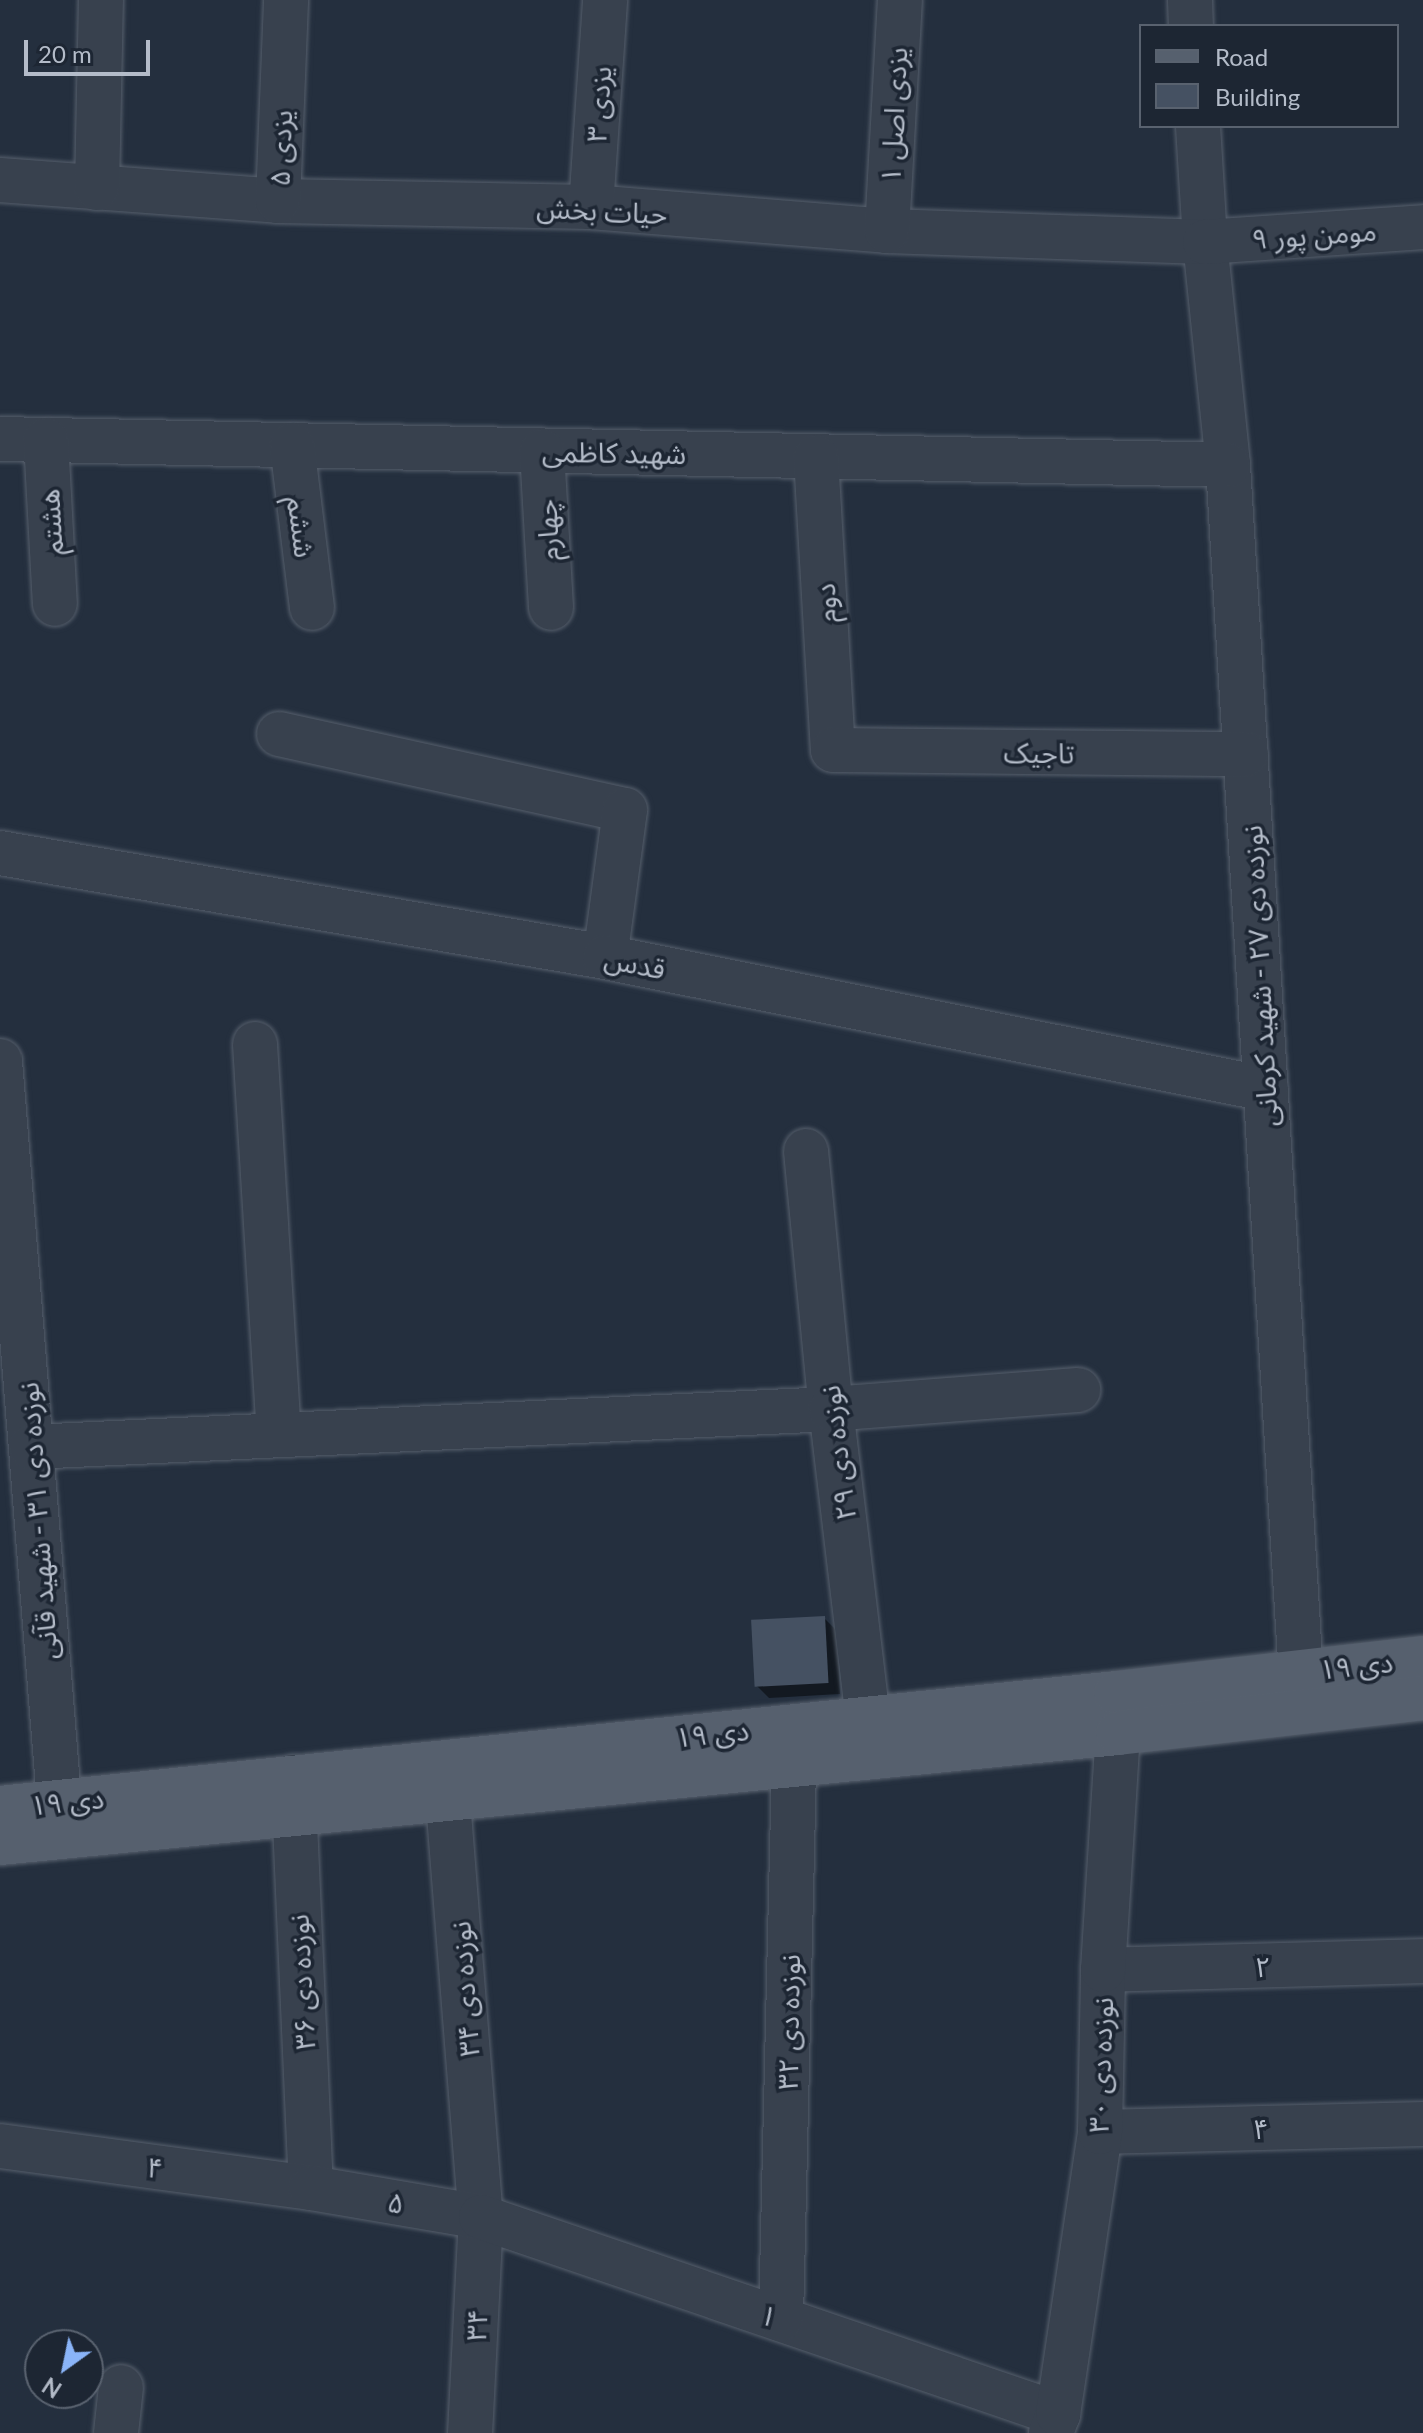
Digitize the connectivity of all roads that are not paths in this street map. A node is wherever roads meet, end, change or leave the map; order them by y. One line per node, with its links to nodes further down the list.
1 (101, 0): 9 (street)
2 (286, 0): 10 (street, یزدی ۵)
3 (605, 0): 11 (street, یزدی ۳)
4 (900, 0): 13 (street, یزدی اصل ۱)
5 (1190, 0): 6 (street)
6 (1191, 24)
7 (1198, 128): 14 (street, نوزده دی ۲۷ - شهید کرمانی)
8 (0, 180): 9 (street, حیات بخش)
9 (97, 188): 10 (street, حیات بخش)
10 (278, 201): 11 (street, حیات بخش)
11 (591, 207): 13 (street, حیات بخش)
12 (1423, 227): 14 (street, مومن پور ۹)
13 (887, 231): 14 (street, حیات بخش)
14 (1205, 242): 20 (street, نوزده دی ۲۷ - شهید کرمانی)
15 (0, 439): 16 (street, شهید کاظمی)
16 (46, 440): 17 (street, شهید کاظمی); 21 (street, هشتم)
17 (292, 445): 18 (street, شهید کاظمی); 22 (street, ششم)
18 (542, 451): 19 (street, شهید کاظمی); 23 (street, چهارم)
19 (816, 457): 20 (street, شهید کاظمی); 25 (street, دوم)
20 (1228, 465): 26 (street, نوزده دی ۲۷ - شهید کرمانی)
21 (55, 604)
22 (312, 608)
23 (551, 608)
24 (279, 734): 28 (street)
25 (833, 750): 26 (street, تاجیک)
26 (1246, 754): 31 (street, نوزده دی ۲۷ - شهید کرمانی)
27 (0, 853): 28 (street, قدس)
28 (605, 957): 31 (street, قدس)
29 (255, 1044): 35 (street)
30 (0, 1061): 36 (street, نوزده دی ۳۱ - شهید قآنی)
31 (1266, 1089): 38 (street, نوزده دی ۲۷ - شهید کرمانی)
32 (806, 1151): 34 (street, نوزده دی ۲۹)
33 (1078, 1390): 34 (street)
34 (831, 1409): 35 (street); 41 (street, نوزده دی ۲۹)
35 (279, 1434): 36 (street)
36 (31, 1447): 46 (street, نوزده دی ۳۱ - شهید قآنی)
37 (1423, 1658): 38 (main road, ۱۹ دی)
38 (1302, 1690): 39 (main road, ۱۹ دی); 40 (main road, ۱۹ دی)
39 (1423, 1698)
40 (1117, 1713): 41 (main road, ۱۹ دی); 49 (street, نوزده دی ۳۰)
41 (870, 1736): 42 (main road, ۱۹ دی)
42 (794, 1743): 43 (main road, ۱۹ دی); 55 (street, نوزده دی ۳۲)
43 (447, 1780): 44 (main road, ۱۹ دی); 54 (street, نوزده دی ۳۴)
44 (294, 1796): 46 (main road, ۱۹ دی); 53 (street, نوزده دی ۳۶)
45 (0, 1808): 46 (main road, ۱۹ دی)
46 (60, 1820): 47 (main road, ۱۹ دی)
47 (0, 1843)
48 (1423, 1961): 49 (street, ۲)
49 (1103, 1970): 51 (street, نوزده دی ۳۰)
50 (1423, 2124): 51 (street, ۴)
51 (1100, 2132): 57 (street, نوزده دی ۳۰)
52 (0, 2146): 53 (street, ۴)
53 (311, 2188): 54 (street, ۵)
54 (481, 2217): 55 (street, ۱); 59 (street, ۳۴)
55 (781, 2319): 57 (street, ۱)
56 (121, 2387): 58 (street)
57 (1054, 2424)
58 (116, 2433)
59 (470, 2433)

